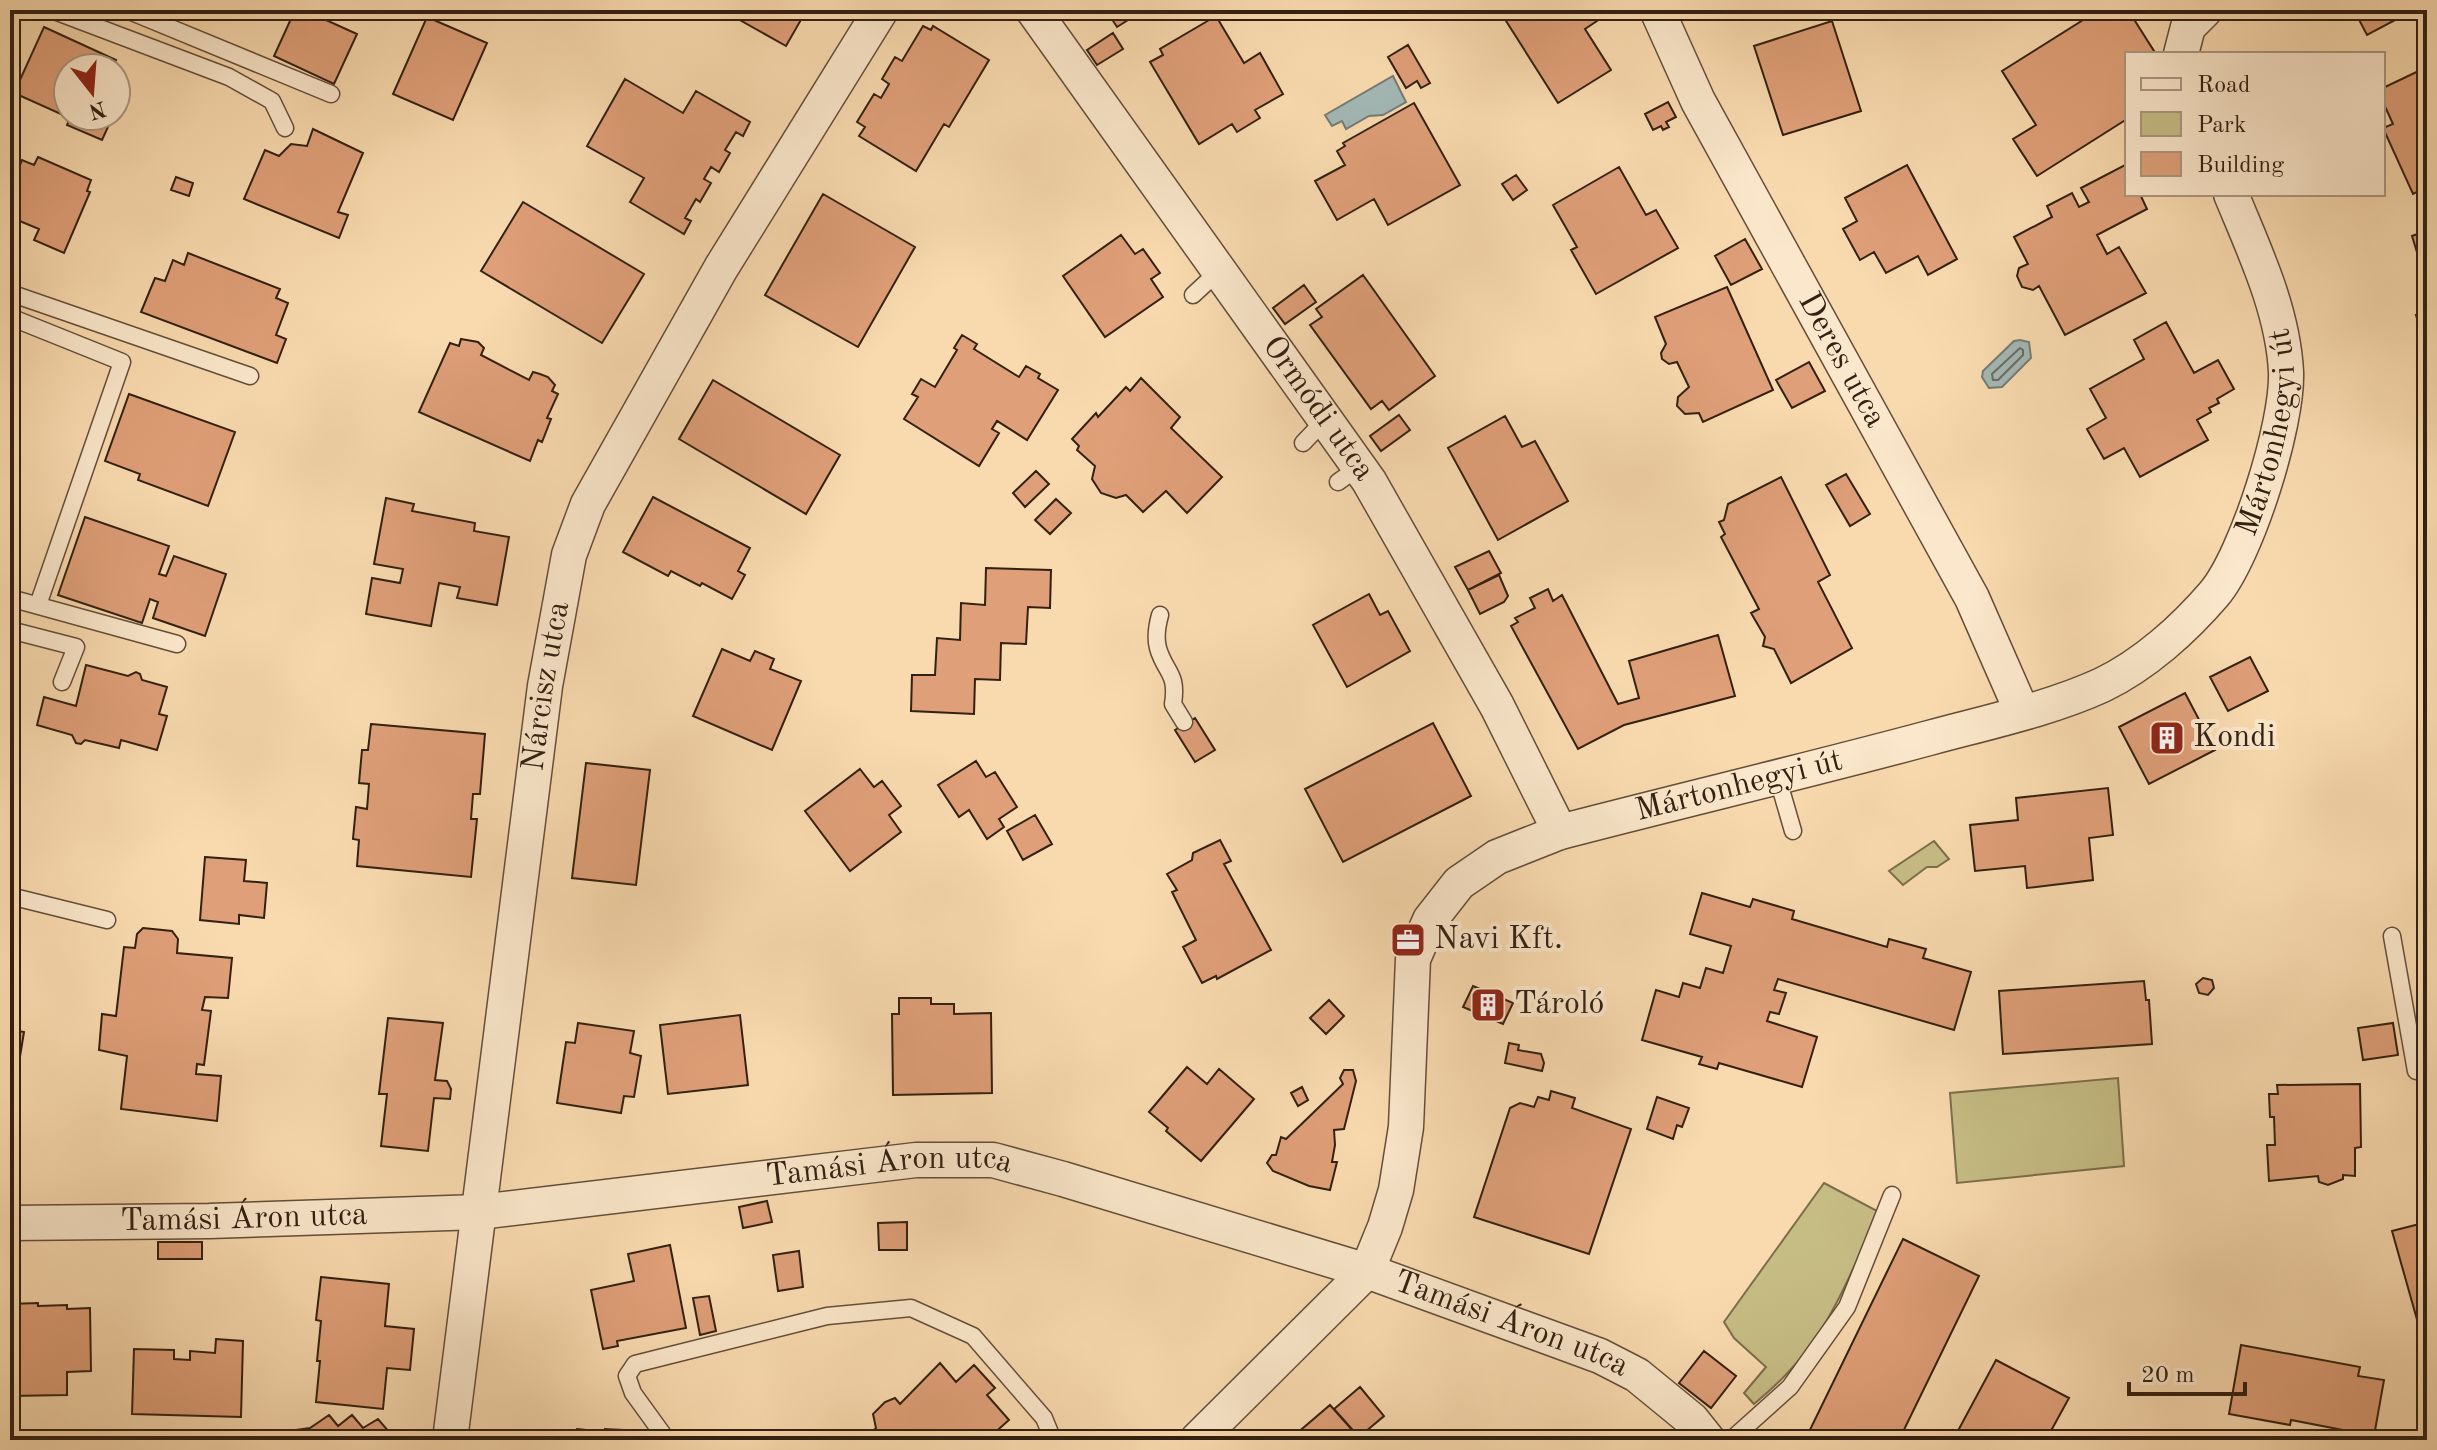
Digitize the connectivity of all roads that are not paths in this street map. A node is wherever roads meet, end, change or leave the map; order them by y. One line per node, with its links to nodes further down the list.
1 (52, 10): 9 (lane)
2 (127, 10): 8 (lane)
3 (881, 10): 32 (street, Nárcisz utca)
4 (1033, 10): 11 (street, Ormódi utca)
5 (1657, 10): 22 (street, Deres utca)
6 (2205, 10): 7 (street)
7 (2182, 52)
8 (331, 94)
9 (285, 128)
10 (2232, 196): 22 (street, Mártonhegyi út)
11 (1220, 270): 13 (lane); 26 (street, Ormódi utca)
12 (10, 293): 15 (lane)
13 (1193, 295)
14 (10, 317): 17 (lane)
15 (250, 376)
16 (10, 598): 17 (lane)
17 (38, 605): 20 (lane)
18 (1160, 615): 23 (lane)
19 (10, 630): 21 (lane)
20 (177, 644)
21 (62, 682)
22 (2022, 712): 24 (street, Mártonhegyi út)
23 (1184, 722)
24 (1777, 776): 25 (lane); 26 (street, Mártonhegyi út)
25 (1793, 831)
26 (1560, 832): 34 (street, Mártonhegyi út)
27 (10, 896): 28 (lane)
28 (107, 920)
29 (2392, 936): 30 (lane)
30 (2427, 1068)
31 (1892, 1195): 40 (lane)
32 (479, 1212): 33 (street, Tamási Áron utca); 34 (street, Tamási Áron utca); 35 (street, Nárcisz utca)
33 (10, 1223)
34 (1367, 1271): 38 (street, Mártonhegyi út); 39 (street, Tamási Áron utca)
35 (450, 1440)
36 (667, 1440): 37 (lane)
37 (1053, 1440)
38 (1197, 1440)
39 (1708, 1440)
40 (1731, 1440)

